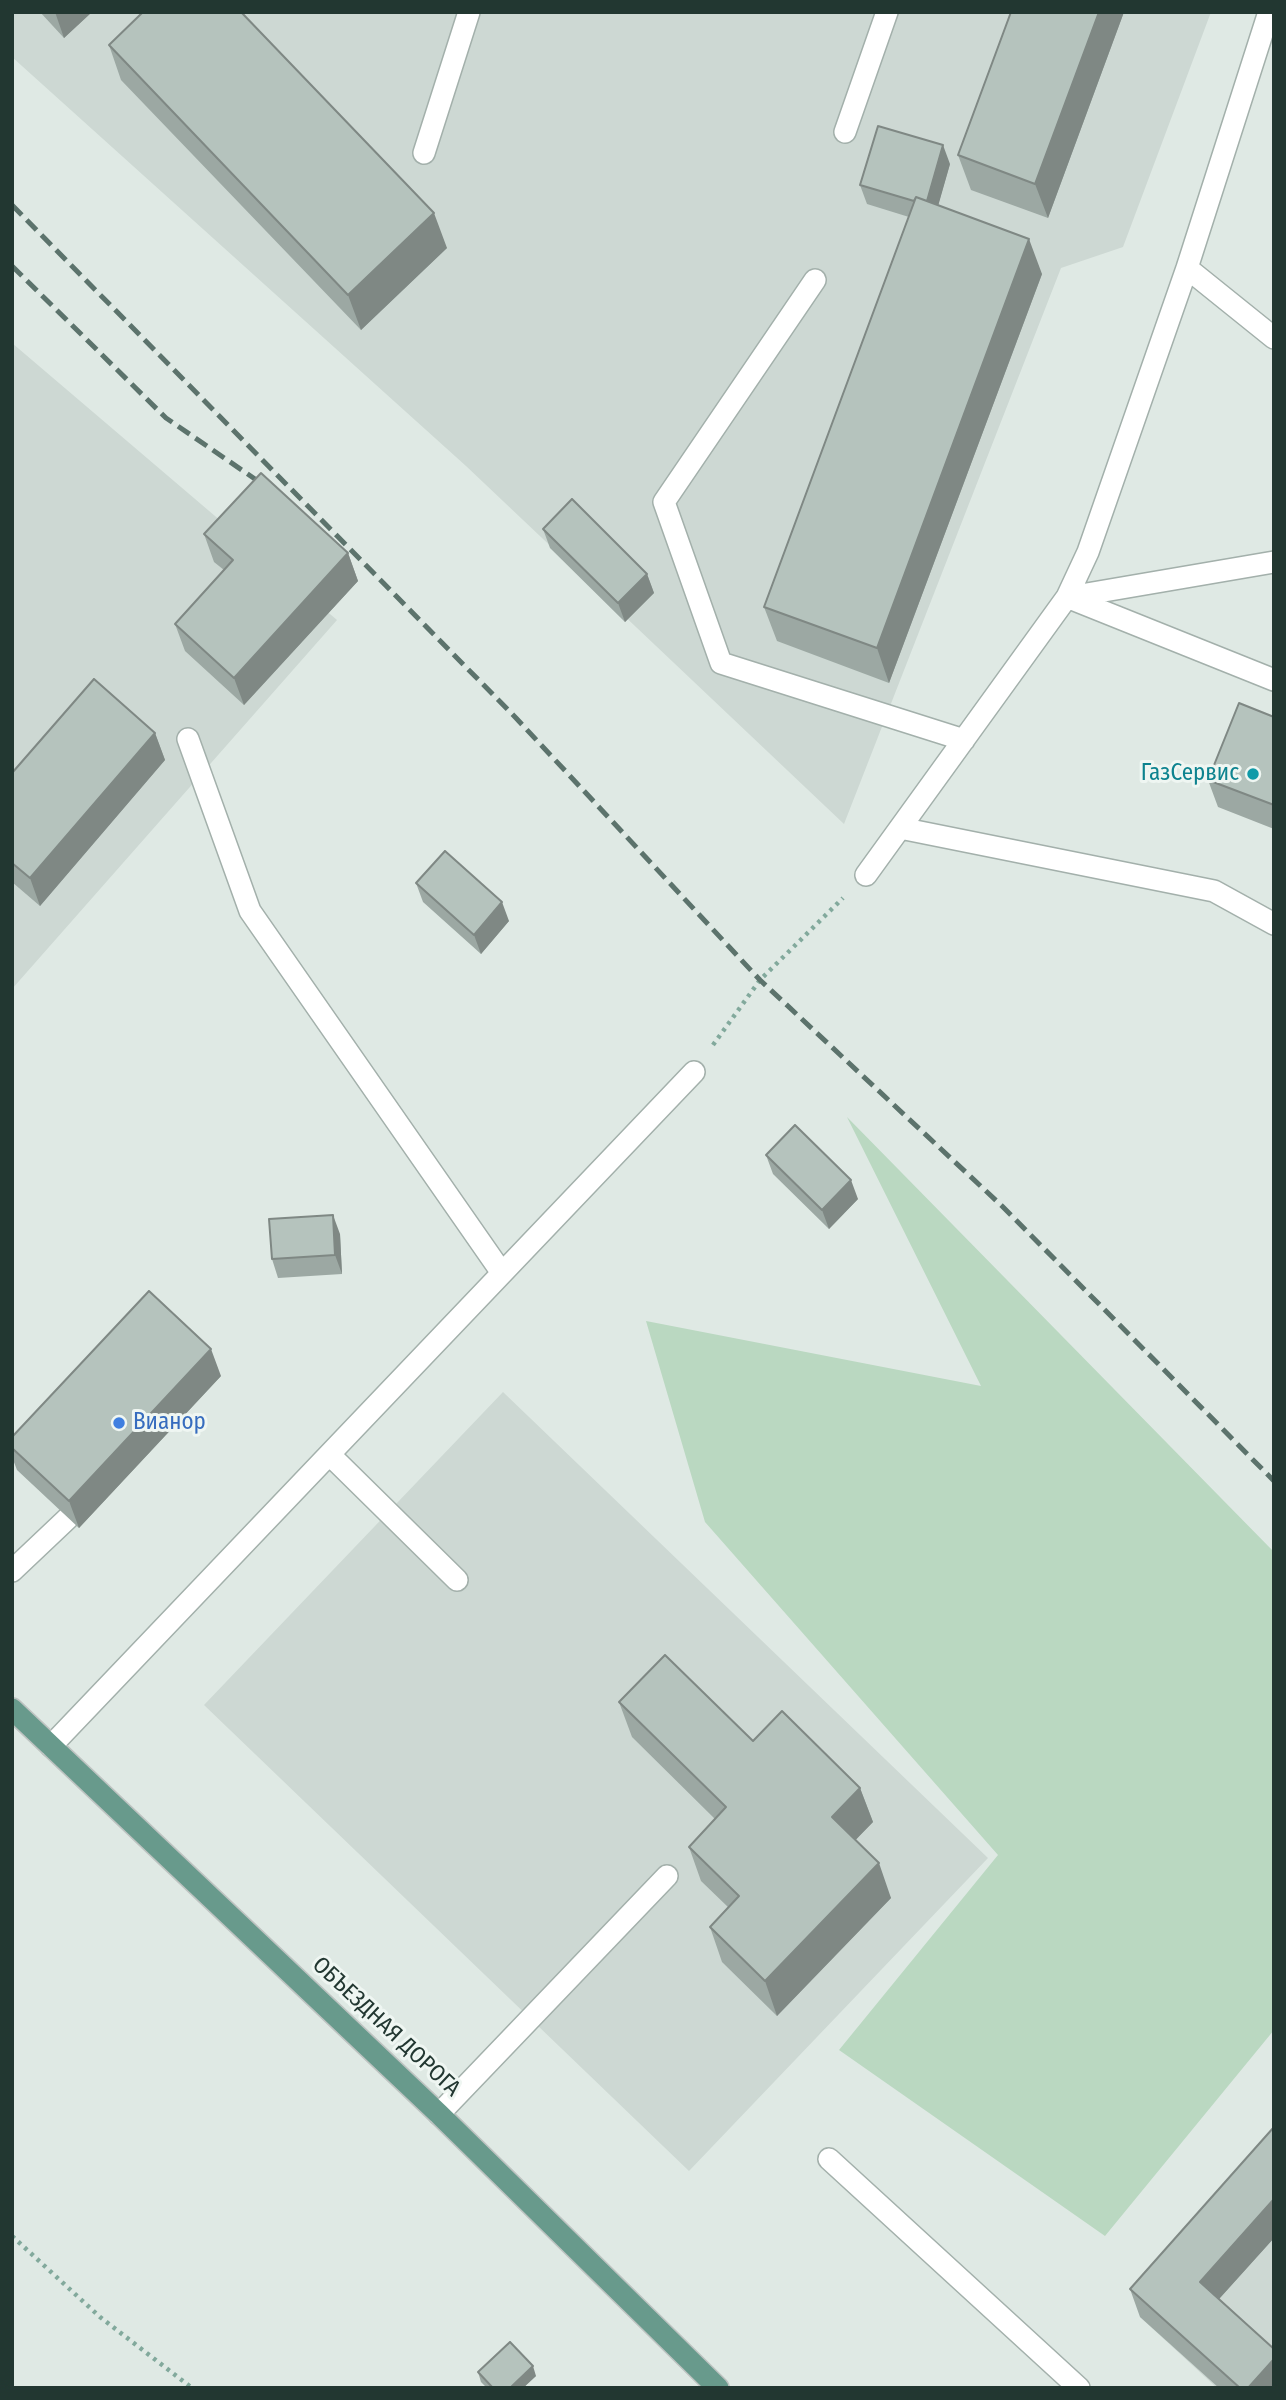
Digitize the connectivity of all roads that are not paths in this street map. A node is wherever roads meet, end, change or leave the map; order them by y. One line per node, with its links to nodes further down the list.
1 (469, 12): 5 (lane)
2 (887, 12): 4 (lane)
3 (1269, 12): 6 (lane)
4 (845, 132)
5 (424, 153)
6 (1187, 268): 8 (lane); 10 (lane)
7 (815, 280): 13 (lane)
8 (1274, 338)
9 (1274, 562): 10 (lane)
10 (1067, 597): 11 (lane); 13 (lane)
11 (1274, 680)
12 (188, 739): 18 (lane)
13 (964, 740): 14 (lane)
14 (901, 828): 15 (lane); 16 (lane)
15 (866, 875)
16 (1274, 924)
17 (694, 1072): 18 (lane)
18 (502, 1273): 19 (lane)
19 (330, 1455): 22 (lane); 24 (lane)
20 (68, 1518): 21 (lane)
21 (12, 1571)
22 (457, 1580)
23 (12, 1709): 24 (main road, ОБЪЕЗДНАЯ ДОРОГА)
24 (51, 1746): 26 (main road, ОБЪЕЗДНАЯ ДОРОГА)
25 (667, 1876): 26 (lane)
26 (439, 2114): 28 (main road, ОБЪЕЗДНАЯ ДОРОГА)
27 (829, 2159): 29 (lane)
28 (718, 2388)
29 (1079, 2388)

